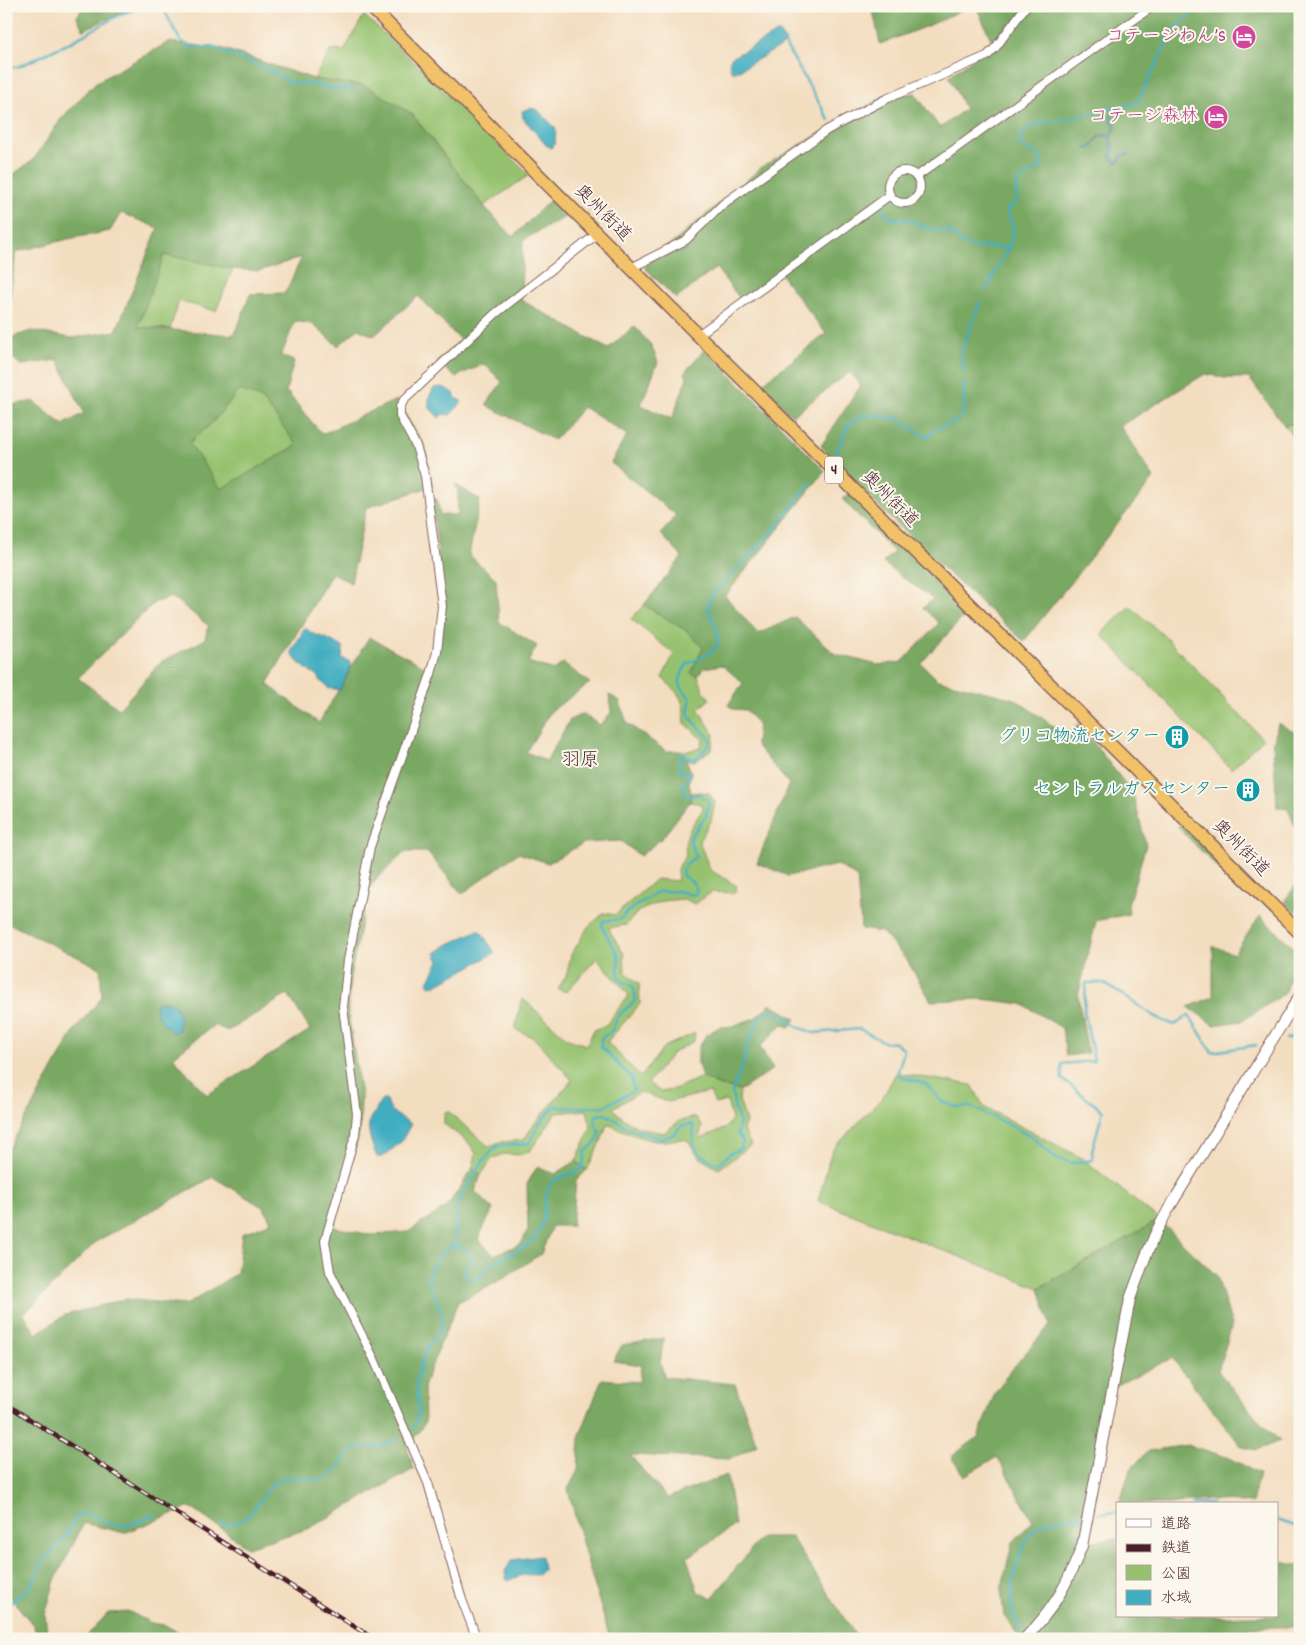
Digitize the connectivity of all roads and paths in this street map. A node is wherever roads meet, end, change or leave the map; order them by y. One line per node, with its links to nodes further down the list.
1 (370, 6): 6 (highway, 奥州街道 / 4)
2 (1026, 6): 7 (street)
3 (1153, 6): 4 (street)
4 (916, 177): 5 (street); 5 (street)
5 (890, 195): 8 (street)
6 (597, 234): 7 (highway, 奥州街道 / 4); 11 (street)
7 (631, 268): 8 (highway, 奥州街道 / 4)
8 (698, 336): 9 (highway, 奥州街道 / 4)
9 (1300, 933)
10 (1300, 995): 12 (street)
11 (477, 1639)
12 (1024, 1639)

